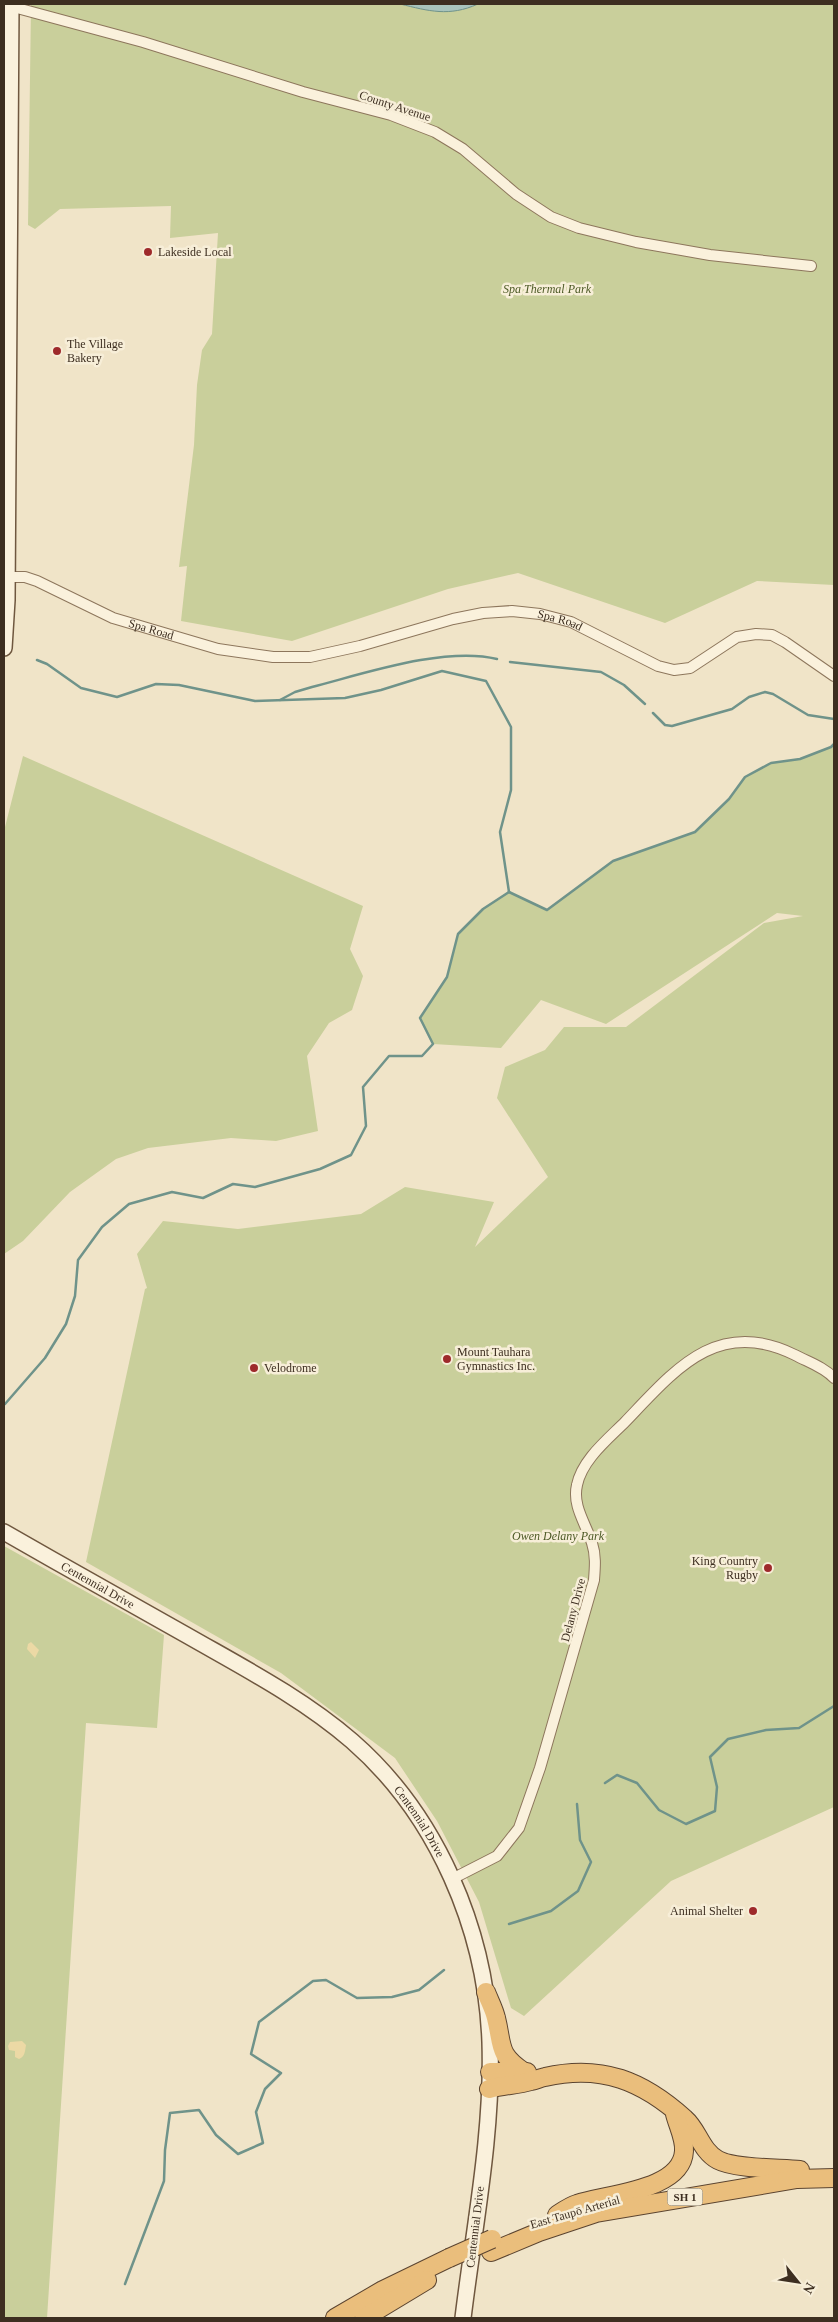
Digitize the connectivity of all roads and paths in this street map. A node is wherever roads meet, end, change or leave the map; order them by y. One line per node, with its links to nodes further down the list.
1 (10, 6): 2 (street, County Avenue); 3 (main road)
2 (811, 266)
3 (6, 394): 4 (main road)
4 (7, 577): 5 (main road); 6 (street, Spa Road)
5 (4, 648)
6 (834, 676)
7 (834, 1378): 9 (street, Delany Drive)
8 (4, 1532): 9 (main road, Centennial Drive)
9 (452, 1879): 10 (main road, Centennial Drive)
10 (486, 1992): 11 (highway); 13 (main road, Centennial Drive)
11 (524, 2072): 12 (highway); 13 (highway)
12 (544, 2077): 13 (highway); 14 (highway)
13 (490, 2080): 24 (main road, Centennial Drive)
14 (674, 2110): 16 (highway); 18 (highway)
15 (834, 2168): 16 (highway, East Taupō Arterial / SH 1)
16 (800, 2170): 18 (highway, East Taupō Arterial / SH 1)
17 (834, 2178): 19 (highway, East Taupō Arterial / SH 1)
18 (557, 2215): 19 (highway, East Taupō Arterial / SH 1)
19 (491, 2246): 20 (highway, East Taupō Arterial / SH 1)
20 (445, 2268): 21 (highway, East Taupō Arterial / SH 1); 22 (highway, East Taupō Arterial / SH 1); 23 (highway)
21 (334, 2318)
22 (354, 2318)
23 (364, 2318)
24 (464, 2318)

